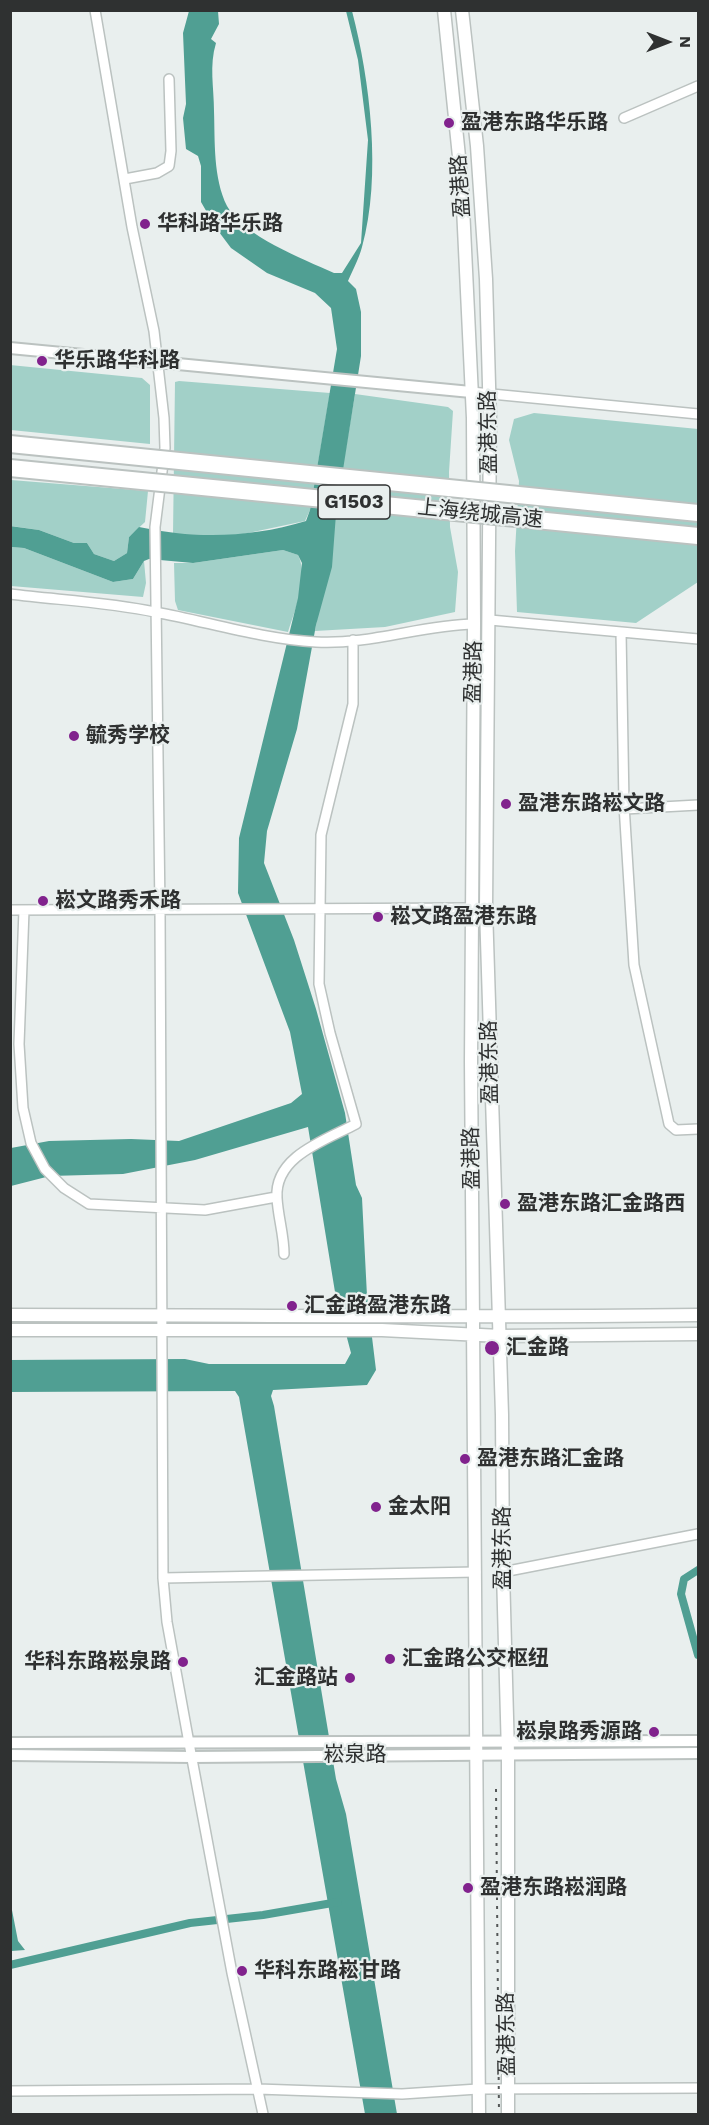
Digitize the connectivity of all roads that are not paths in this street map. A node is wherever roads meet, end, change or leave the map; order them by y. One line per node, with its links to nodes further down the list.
1 (95, 10): 7 (street)
2 (444, 10): 10 (main road, 盈港路)
3 (462, 10): 11 (main road, 盈港东路)
4 (170, 79): 7 (street)
5 (699, 86): 6 (street)
6 (624, 118)
7 (125, 179): 9 (street)
8 (10, 348): 9 (street)
9 (157, 362): 10 (street); 18 (street)
10 (471, 392): 11 (street); 20 (main road, 盈港路)
11 (489, 393): 12 (street); 19 (main road, 盈港东路)
12 (699, 414)
13 (10, 444): 15 (highway, 上海绕城高速 / G1503, bridge)
14 (10, 468): 16 (highway, 上海绕城高速 / G1503, bridge)
15 (699, 513)
16 (699, 536)
17 (10, 594): 18 (street)
18 (155, 612): 23 (street); 31 (street)
19 (490, 620): 21 (street); 26 (main road, 盈港东路)
20 (474, 624): 23 (street); 28 (main road, 盈港路)
21 (621, 633): 22 (street); 25 (street)
22 (699, 639)
23 (353, 640): 27 (street)
24 (699, 805): 25 (street)
25 (625, 809): 32 (street)
26 (486, 908): 28 (street); 40 (main road, 盈港东路)
27 (319, 909): 28 (street); 31 (street); 33 (street)
28 (471, 909): 39 (main road, 盈港路)
29 (10, 910): 30 (street)
30 (24, 910): 31 (street); 34 (street)
31 (160, 910): 34 (street)
32 (699, 1129)
33 (276, 1197): 34 (street); 35 (street)
34 (162, 1208): 37 (street)
35 (284, 1254)
36 (10, 1315): 37 (main road)
37 (162, 1315): 39 (main road); 41 (street)
38 (699, 1315): 40 (main road)
39 (474, 1317): 40 (main road); 44 (main road, 盈港路)
40 (499, 1317): 45 (main road, 盈港东路)
41 (162, 1329): 42 (main road); 44 (main road); 49 (street)
42 (10, 1330)
43 (699, 1334): 45 (main road)
44 (475, 1335): 45 (main road); 47 (main road, 盈港东路)
45 (500, 1336): 48 (main road, 盈港东路)
46 (699, 1534): 48 (street)
47 (476, 1572): 49 (street); 51 (main road, 盈港东路)
48 (502, 1572): 50 (main road, 盈港东路)
49 (163, 1578): 54 (street)
50 (507, 1740): 51 (street, 崧泉路); 52 (street, 崧泉路); 56 (main road, 盈港东路)
51 (476, 1741): 54 (street, 崧泉路); 58 (main road, 盈港东路)
52 (699, 1741)
53 (10, 1743): 54 (street, 崧泉路)
54 (189, 1743): 59 (street)
55 (699, 1753): 56 (street, 崧泉路)
56 (508, 1754): 58 (street, 崧泉路); 63 (main road, 盈港东路)
57 (10, 1755): 59 (street, 崧泉路)
58 (476, 1755): 59 (street, 崧泉路); 62 (main road, 盈港东路)
59 (192, 1757): 61 (street)
60 (699, 2088): 63 (street)
61 (258, 2089): 62 (street); 64 (street); 65 (street)
62 (478, 2089): 63 (street); 66 (main road, 盈港东路)
63 (508, 2090): 67 (main road, 盈港东路)
64 (10, 2091)
65 (263, 2115)
66 (479, 2115)
67 (508, 2115)

